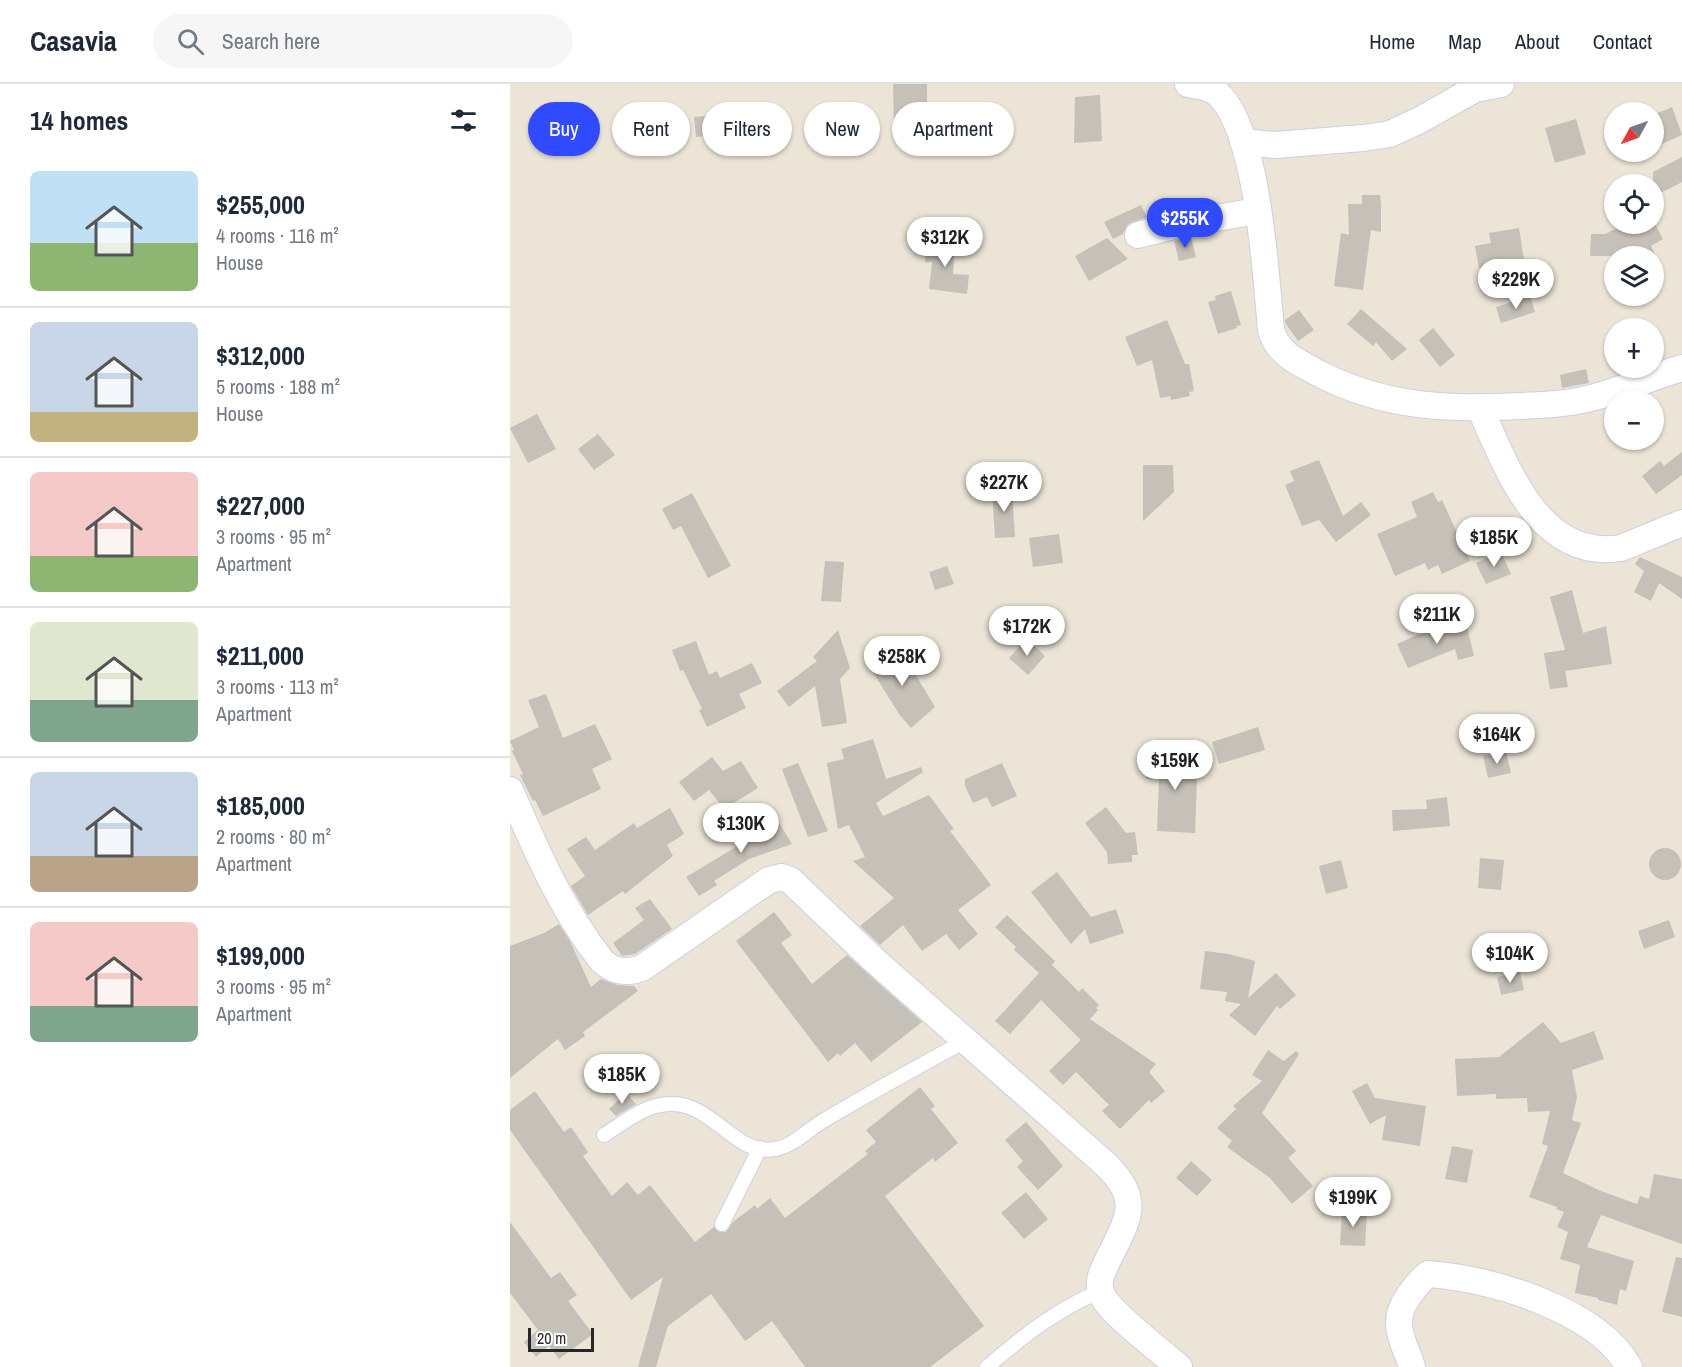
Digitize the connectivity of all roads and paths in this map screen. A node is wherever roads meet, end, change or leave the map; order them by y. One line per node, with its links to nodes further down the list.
1 (1188, 84): 3 (street)
2 (1501, 84): 4 (street)
3 (1243, 142): 4 (street); 5 (street)
4 (1275, 145): 5 (street)
5 (1253, 177): 6 (street)
6 (1257, 212): 7 (street); 9 (street)
7 (1138, 235)
8 (1682, 368): 9 (street)
9 (1480, 408): 10 (street)
10 (1682, 523)
11 (511, 795): 12 (street)
12 (965, 1041): 14 (lane); 16 (street)
13 (604, 1135): 14 (lane)
14 (760, 1148): 15 (lane)
15 (722, 1224)
16 (1100, 1291): 17 (lane); 18 (street)
17 (987, 1367)
18 (1179, 1367)
19 (1412, 1367): 20 (street)
20 (1629, 1367)

